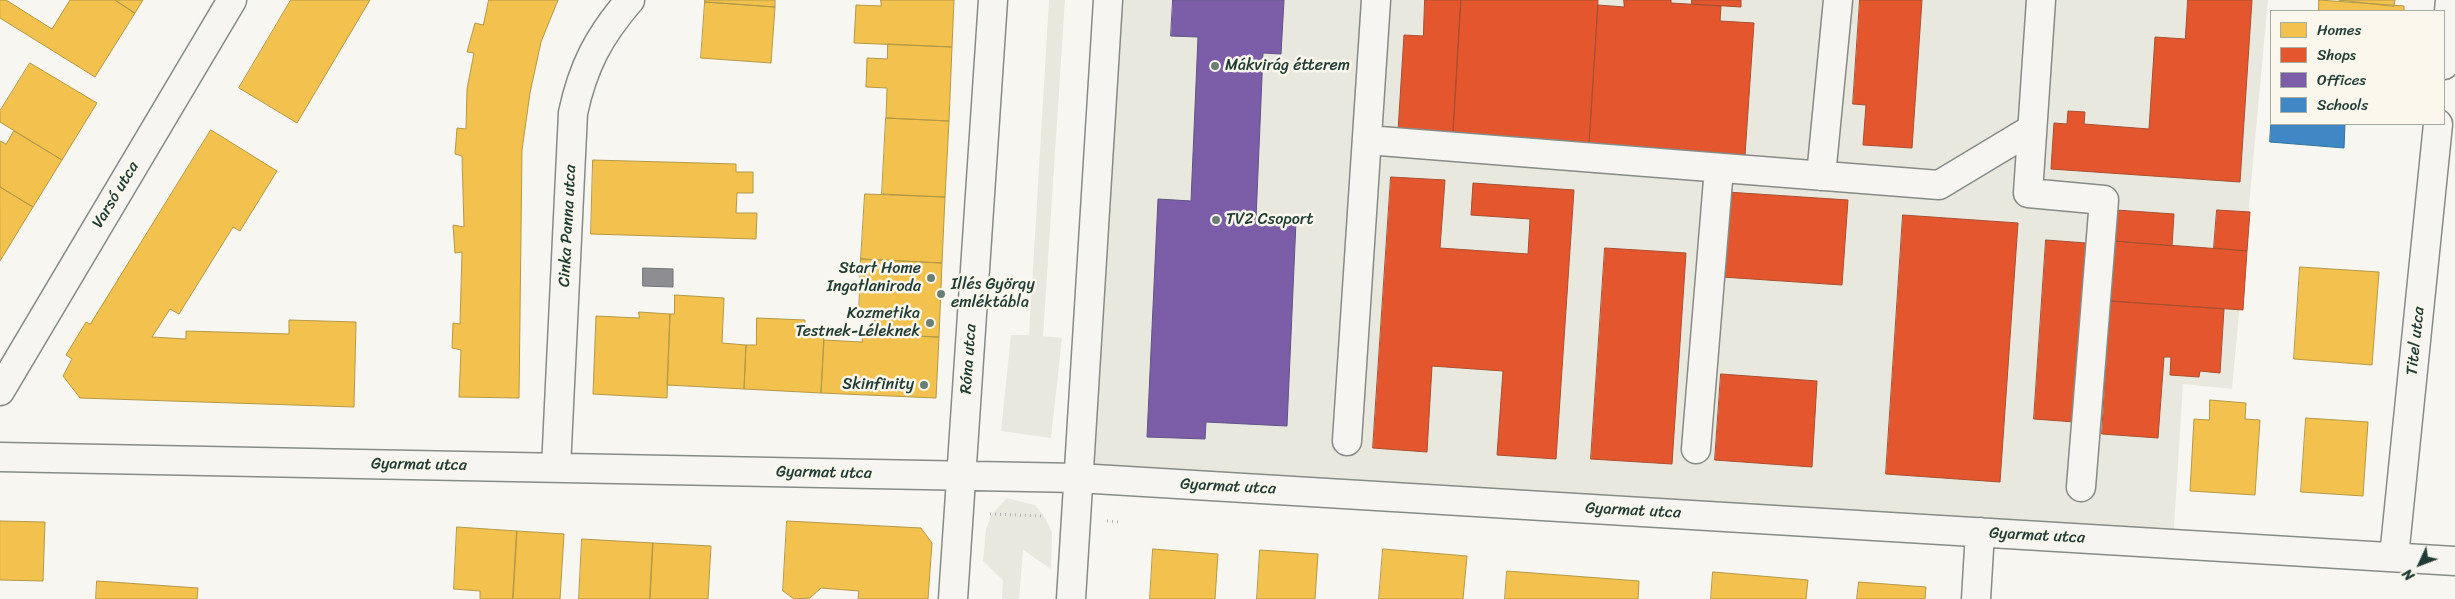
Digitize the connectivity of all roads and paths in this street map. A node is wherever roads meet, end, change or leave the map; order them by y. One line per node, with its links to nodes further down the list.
1 (232, 0): 15 (street, Varsó utca)
2 (630, 0): 19 (street, Cinka Panna utca)
3 (993, 0): 20 (street, Róna utca)
4 (1108, 0): 21 (street)
5 (1376, 0): 12 (street)
6 (1838, 0): 14 (street)
7 (2041, 0): 11 (street)
8 (2450, 0): 9 (street)
9 (2445, 54)
10 (2438, 125): 27 (street, Titel utca)
11 (2032, 129): 14 (street); 22 (street)
12 (1367, 140): 13 (street); 16 (street)
13 (1719, 168): 14 (street); 17 (street)
14 (1821, 176)
15 (0, 391)
16 (1347, 441)
17 (1696, 449)
18 (0, 457): 19 (street, Gyarmat utca)
19 (556, 468): 20 (street, Gyarmat utca)
20 (962, 476): 21 (street, Gyarmat utca); 23 (street, Róna utca)
21 (1078, 478): 24 (street); 26 (street, Gyarmat utca)
22 (2081, 487)
23 (959, 516): 24 (path); 29 (street, Róna utca)
24 (1076, 519): 25 (path); 30 (street)
25 (1119, 522)
26 (1980, 532): 27 (street, Gyarmat utca); 31 (street)
27 (2394, 557): 28 (street, Gyarmat utca)
28 (2455, 561)
29 (953, 599)
30 (1070, 599)
31 (1976, 599)

